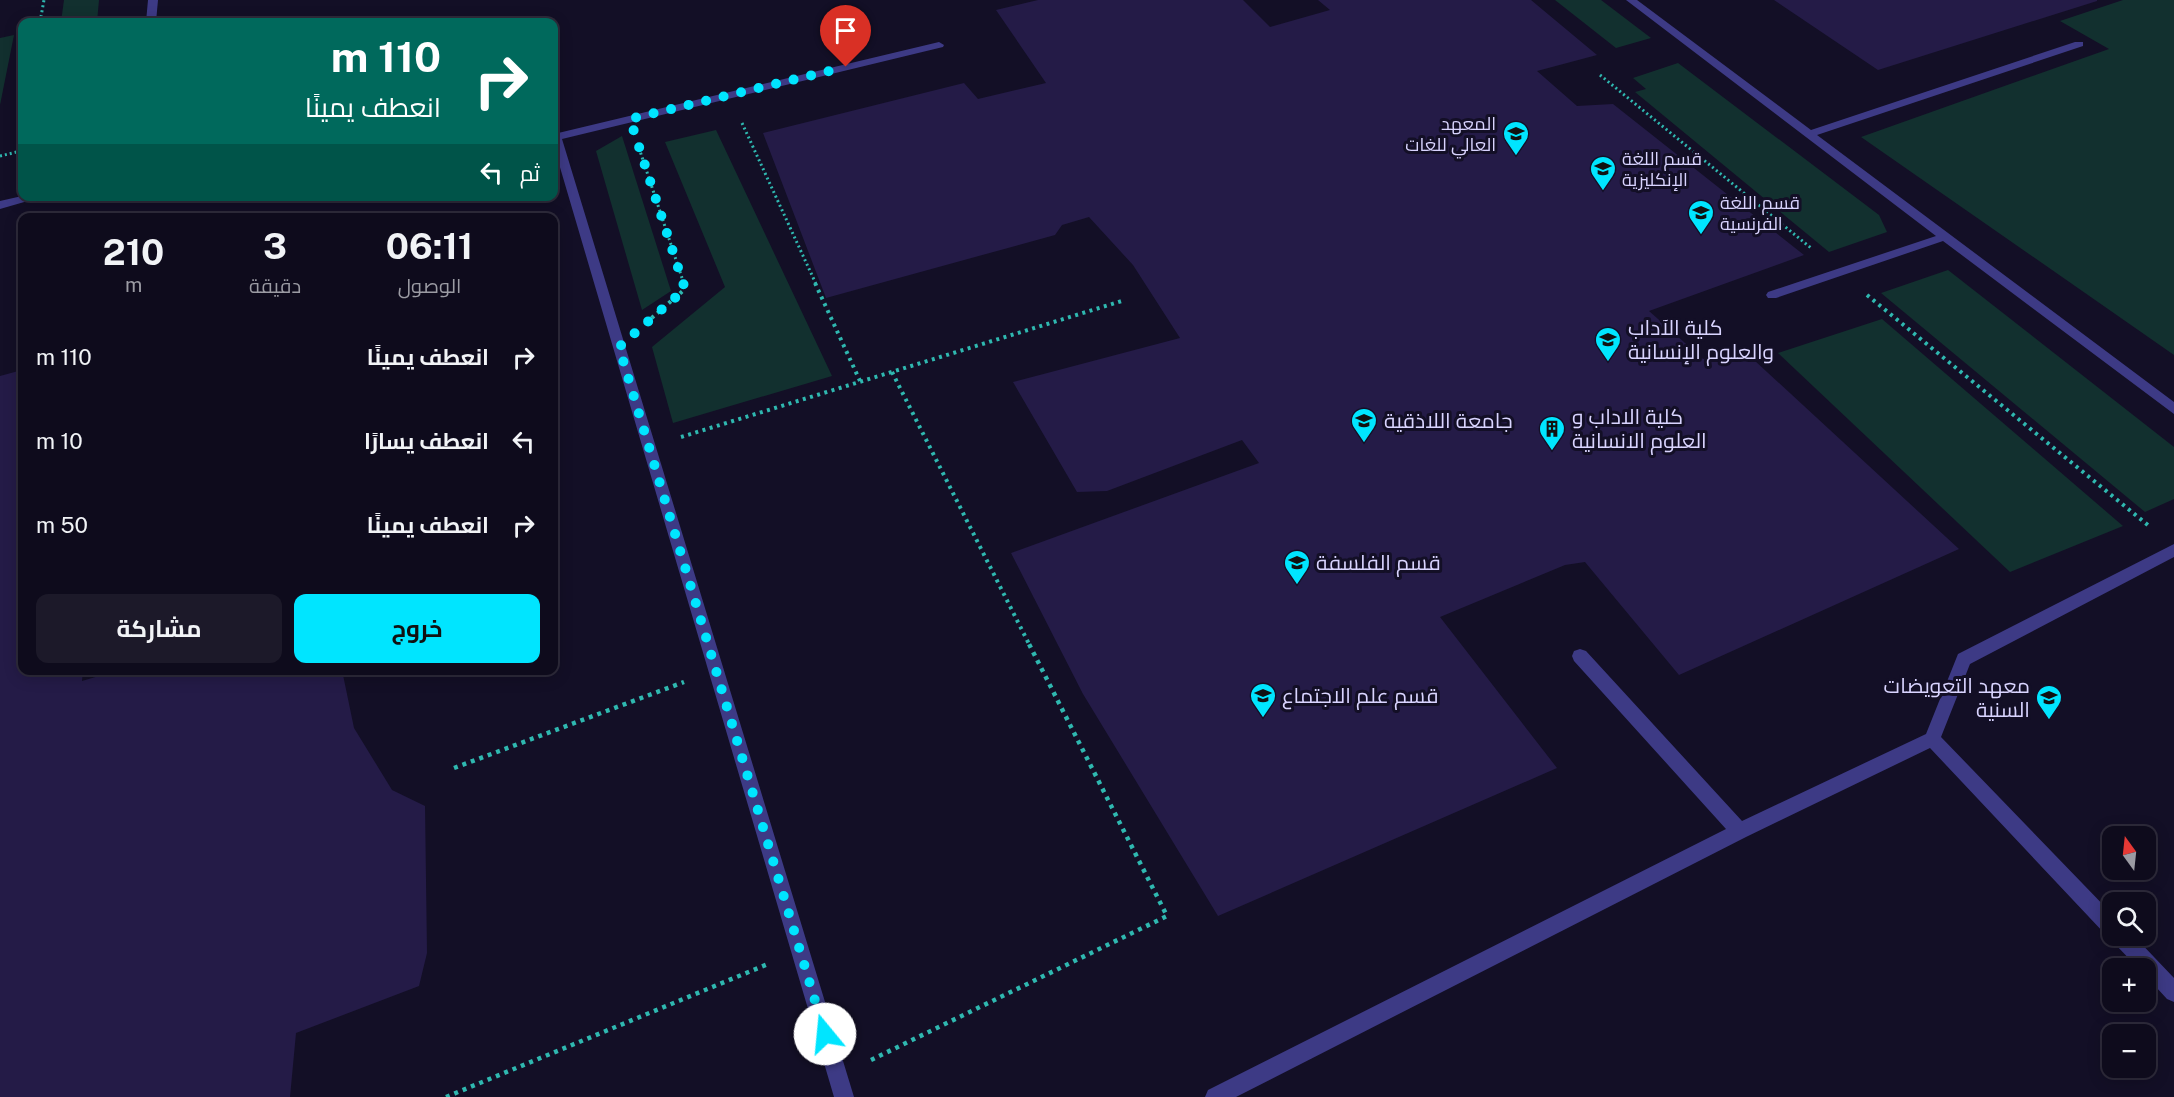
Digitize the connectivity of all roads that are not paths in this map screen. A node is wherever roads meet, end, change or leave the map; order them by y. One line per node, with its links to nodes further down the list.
1 (153, 0): 3 (lane)
2 (1630, 0): 6 (lane)
3 (151, 18)
4 (939, 45): 7 (lane)
5 (2079, 45): 6 (lane)
6 (1809, 134): 11 (lane)
7 (558, 136)
8 (558, 147): 21 (lane)
9 (18, 201): 10 (lane)
10 (0, 205)
11 (1944, 237): 12 (lane); 13 (lane)
12 (1772, 295)
13 (2174, 410)
14 (2174, 550): 16 (lane)
15 (1580, 656): 17 (lane)
16 (1932, 739): 17 (lane); 18 (lane)
17 (1740, 831): 22 (lane)
18 (2102, 917)
19 (2130, 946): 20 (lane)
20 (2174, 992)
21 (844, 1097)
22 (1215, 1097)

